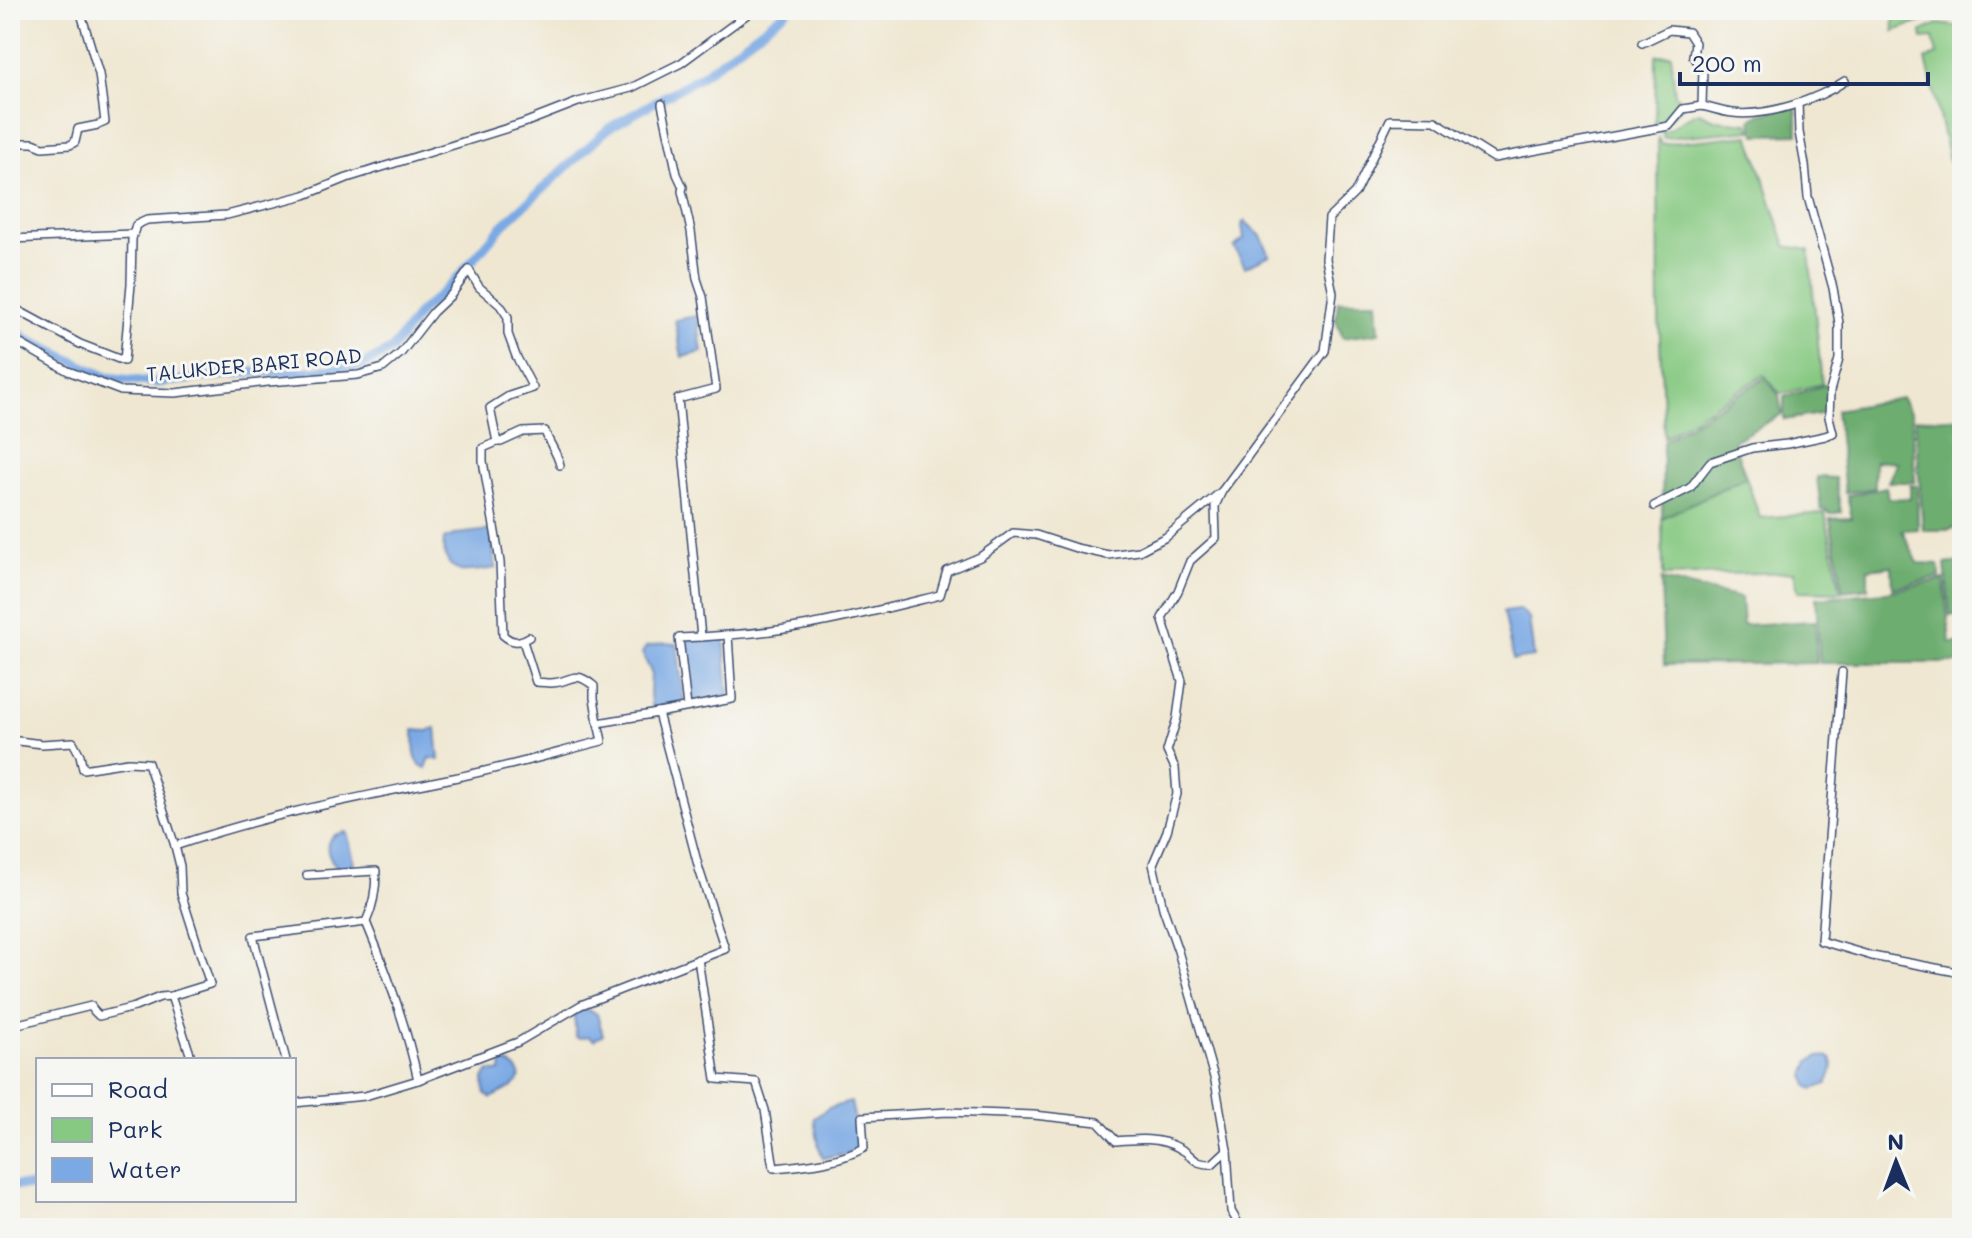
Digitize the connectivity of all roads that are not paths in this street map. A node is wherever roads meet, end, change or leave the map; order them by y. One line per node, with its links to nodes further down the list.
1 (80, 10): 8 (street)
2 (753, 10): 9 (street)
3 (1642, 43): 7 (street)
4 (1845, 81): 5 (street)
5 (1798, 103): 7 (street); 16 (street)
6 (662, 104): 18 (street)
7 (1702, 106): 15 (street)
8 (10, 143)
9 (133, 234): 10 (street); 11 (street)
10 (10, 239)
11 (10, 306)
12 (10, 338): 13 (street, TALUKDER BARI ROAD)
13 (497, 442): 14 (street); 22 (street)
14 (560, 465)
15 (1222, 491): 17 (street); 35 (street)
16 (1654, 506)
17 (728, 635): 18 (street); 20 (street)
18 (701, 637): 20 (street)
19 (1842, 672): 28 (street)
20 (687, 707): 21 (street)
21 (658, 713): 22 (street); 27 (street)
22 (598, 723): 24 (street)
23 (10, 740): 24 (street)
24 (175, 846): 29 (street)
25 (307, 875): 26 (street)
26 (366, 922): 32 (street); 33 (street)
27 (698, 959): 33 (street); 35 (street)
28 (1962, 973)
29 (171, 996): 30 (street); 31 (street)
30 (10, 1026)
31 (191, 1058)
32 (285, 1058)
33 (418, 1080): 34 (street)
34 (296, 1103)
35 (1227, 1150): 36 (street)
36 (1241, 1228)

